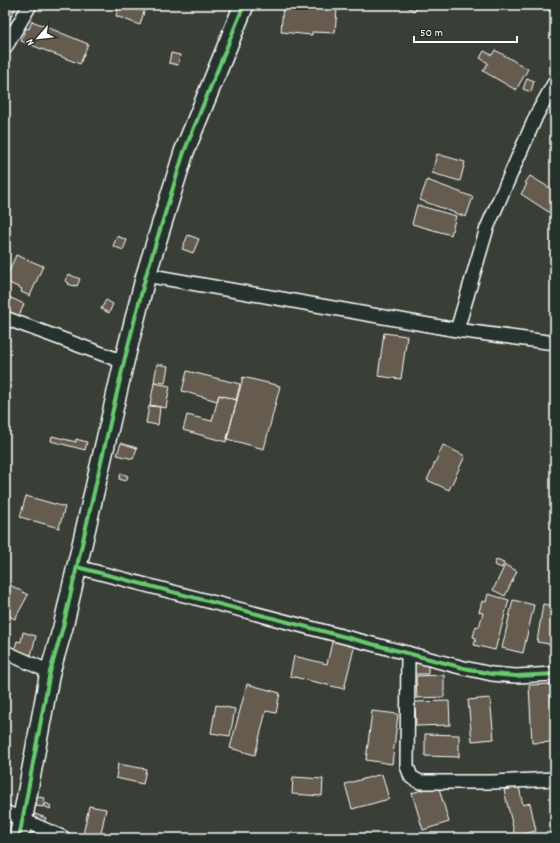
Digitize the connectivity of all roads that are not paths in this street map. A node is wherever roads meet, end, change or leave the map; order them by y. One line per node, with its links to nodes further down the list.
1 (30, 5): 3 (street)
2 (244, 5): 5 (street)
3 (5, 48)
4 (555, 82): 7 (street)
5 (146, 275): 7 (street); 9 (street)
6 (5, 318): 9 (street)
7 (457, 330): 8 (street)
8 (555, 343)
9 (124, 362): 10 (street)
10 (77, 567): 12 (street); 13 (street)
11 (5, 652): 13 (street)
12 (408, 653): 14 (street); 15 (street)
13 (50, 672): 17 (street)
14 (555, 674)
15 (555, 779)
16 (5, 812): 17 (street)
17 (20, 829): 18 (street)
18 (64, 838)

